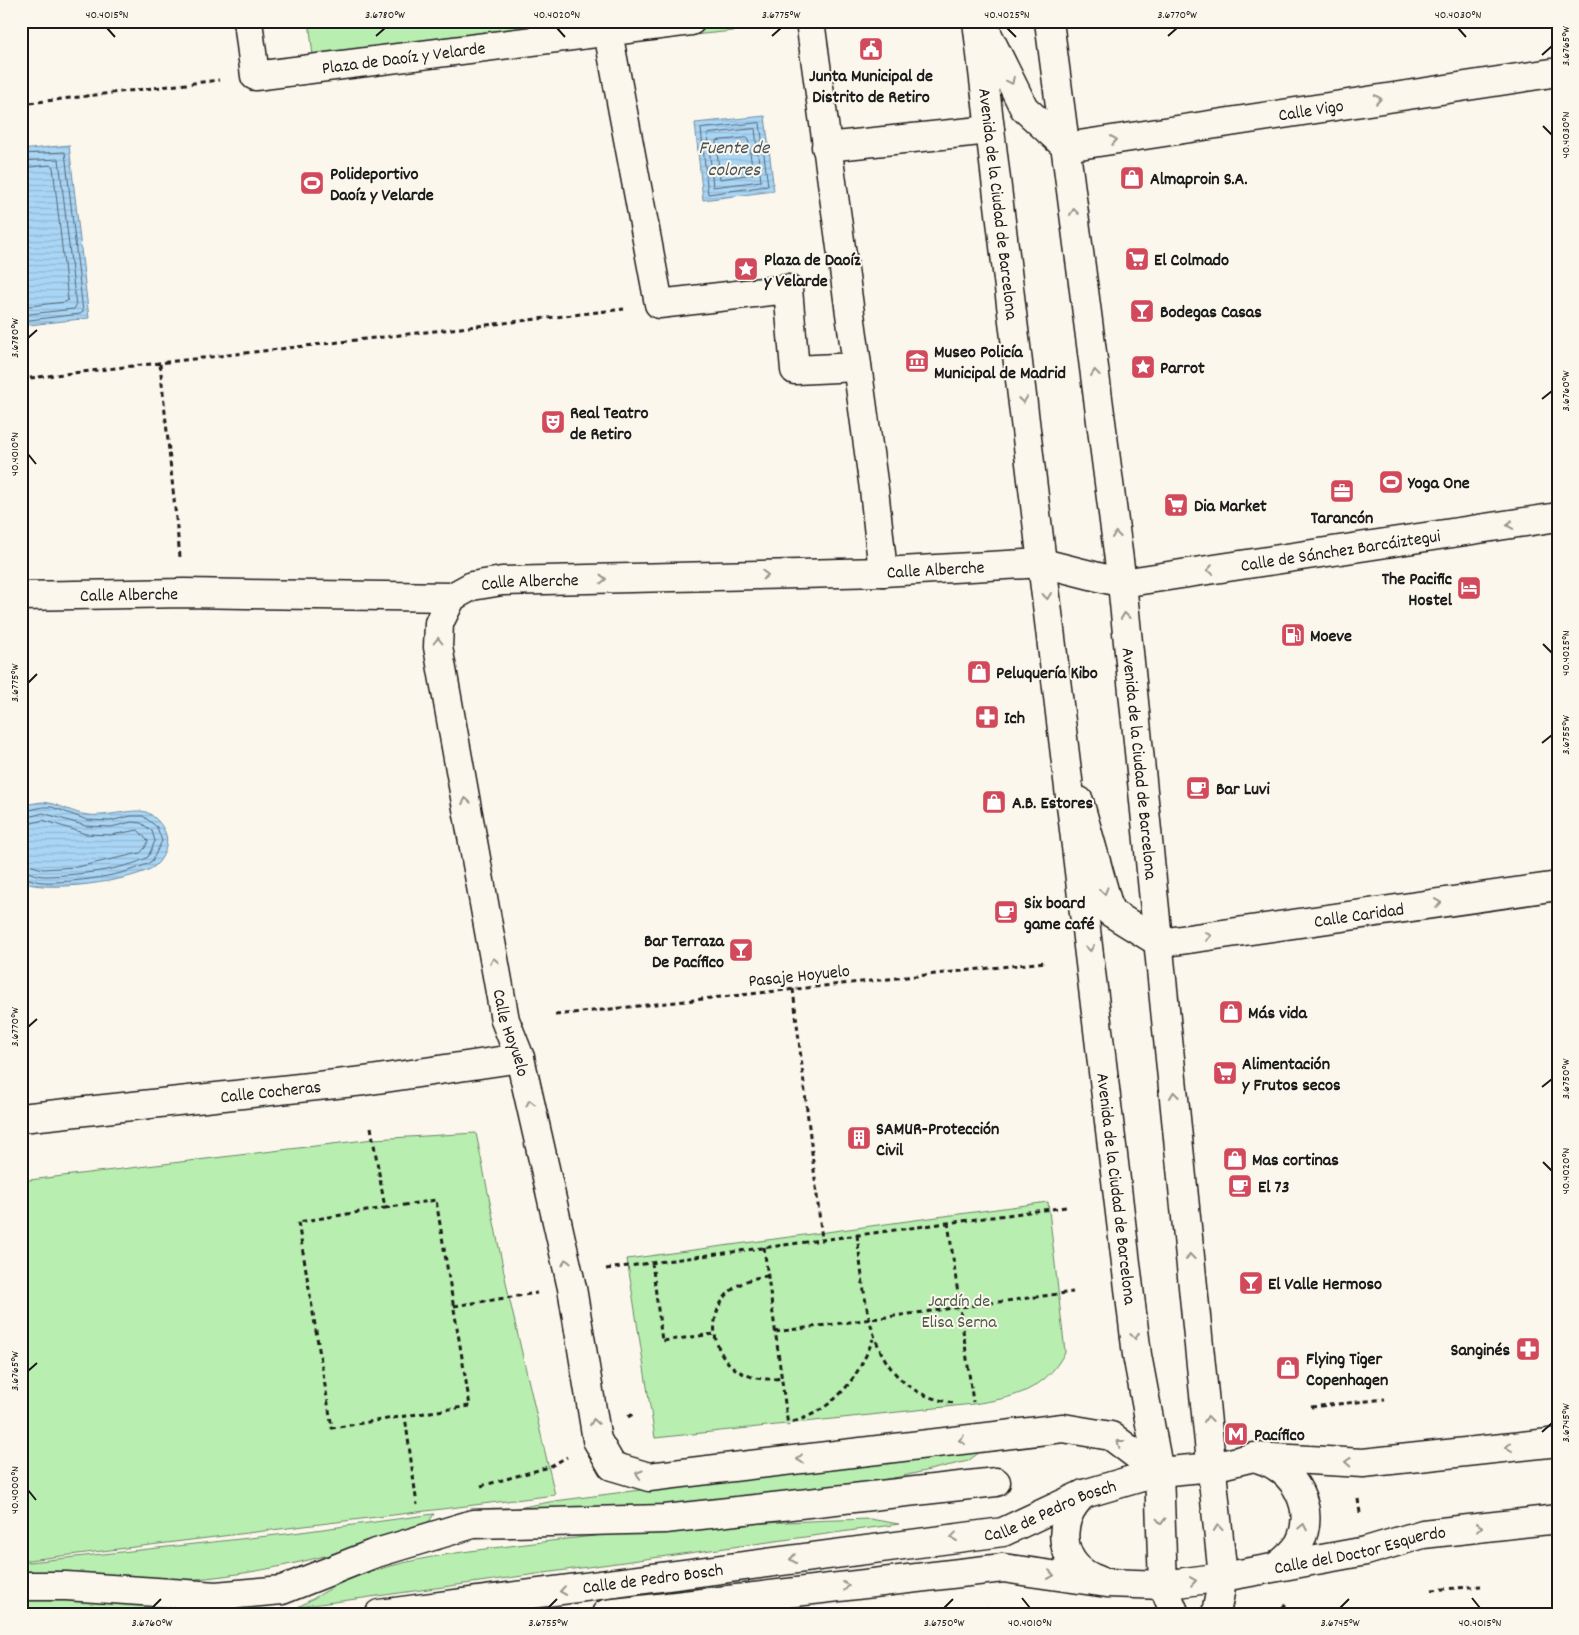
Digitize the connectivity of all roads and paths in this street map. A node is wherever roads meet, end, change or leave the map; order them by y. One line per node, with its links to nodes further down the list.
1 (248, 21): 9 (street)
2 (691, 21): 7 (street, Plaza de Daoíz y Velarde)
3 (810, 21): 12 (street)
4 (977, 21): 11 (street, Avenida de la Ciudad de Barcelona)
5 (982, 21): 13 (street, Avenida de la Ciudad de Barcelona, one-way to 13)
6 (1048, 21): 13 (street, Avenida de la Ciudad de Barcelona)
7 (608, 32): 9 (street, Plaza de Daoíz y Velarde); 14 (street)
8 (1558, 72): 13 (street, Calle Vigo, one-way to 8)
9 (254, 76): 10 (path)
10 (21, 104)
11 (990, 130): 12 (street); 20 (street, Avenida de la Ciudad de Barcelona, one-way to 20)
12 (826, 146): 16 (street)
13 (1066, 147): 22 (street, Avenida de la Ciudad de Barcelona, one-way to 13)
14 (659, 304): 15 (path); 16 (street)
15 (160, 364): 17 (path); 19 (path)
16 (857, 367): 21 (street)
17 (21, 379)
18 (1558, 517): 22 (street, Calle de Sánchez Barcáiztegui, one-way to 22)
19 (177, 525)
20 (1043, 563): 21 (street, Calle Alberche); 22 (street); 25 (street, Avenida de la Ciudad de Barcelona, one-way to 25)
21 (883, 572): 24 (street, Calle Alberche, one-way to 21)
22 (1122, 583): 27 (street, Avenida de la Ciudad de Barcelona, one-way to 22)
23 (21, 596): 24 (street, Calle Alberche)
24 (452, 597): 31 (street, Calle Hoyuelo, one-way to 24)
25 (1067, 760): 27 (street, Avenida de la Ciudad de Barcelona, one-way to 27); 64 (street, Avenida de la Ciudad de Barcelona, one-way to 64)
26 (1558, 886): 27 (street, Calle Caridad, one-way to 26)
27 (1160, 943): 63 (street, Avenida de la Ciudad de Barcelona, one-way to 27)
28 (1046, 962): 29 (path, Pasaje Hoyuelo)
29 (793, 989): 30 (path, Pasaje Hoyuelo); 38 (path)
30 (555, 1015)
31 (520, 1058): 32 (street, Calle Cocheras); 43 (street, Calle Hoyuelo, one-way to 31)
32 (21, 1118)
33 (370, 1127): 35 (path)
34 (1066, 1207): 36 (path)
35 (386, 1208): 45 (path); 57 (path)
36 (948, 1222): 37 (path); 46 (path)
37 (857, 1235): 38 (path); 47 (path)
38 (822, 1239): 39 (path)
39 (764, 1247): 40 (path); 42 (path)
40 (652, 1262): 41 (path); 49 (path)
41 (606, 1269)
42 (768, 1276): 48 (path); 49 (path)
43 (572, 1288): 45 (path); 60 (street, Calle Hoyuelo, one-way to 43)
44 (1073, 1292): 46 (path)
45 (454, 1306): 57 (path)
46 (960, 1307): 47 (path); 54 (path)
47 (869, 1320): 48 (path); 50 (path)
48 (775, 1332): 51 (path)
49 (714, 1334): 51 (path)
50 (874, 1339): 53 (path); 58 (path)
51 (782, 1378): 58 (path)
52 (1385, 1399): 55 (path)
53 (959, 1403)
54 (966, 1404)
55 (1311, 1407)
56 (635, 1413): 60 (path)
57 (405, 1416): 68 (path)
58 (788, 1424): 59 (path)
59 (789, 1434)
60 (597, 1440): 64 (street, Calle Hoyuelo, one-way to 60); 66 (path)
61 (1558, 1442): 62 (street, one-way to 62)
62 (1254, 1457): 63 (street); 70 (street, one-way to 62)
63 (1213, 1467): 64 (street); 71 (street, Avenida de la Ciudad de Barcelona, one-way to 63)
64 (1159, 1472): 67 (street, Calle de Pedro Bosch); 73 (street, Avenida de la Ciudad de Barcelona, one-way to 73)
65 (996, 1482): 74 (street)
66 (473, 1488)
67 (1084, 1494): 72 (street); 78 (street, Calle de Pedro Bosch, one-way to 78)
68 (426, 1502)
69 (1558, 1519): 70 (street, Calle del Doctor Esquerdo, one-way to 69)
70 (1277, 1566): 71 (street, Calle del Doctor Esquerdo)
71 (1223, 1577): 73 (street, Calle del Doctor Esquerdo, one-way to 71); 82 (street, Avenida de la Ciudad de Barcelona)
72 (1107, 1583): 73 (street, Calle de Pedro Bosch); 79 (street, Calle de Pedro Bosch, one-way to 72)
73 (1163, 1585): 81 (street, Avenida de la Ciudad de Barcelona)
74 (21, 1586)
75 (1481, 1586): 76 (path)
76 (1432, 1590)
77 (995, 1607): 80 (path)
78 (379, 1614)
79 (606, 1614)
80 (976, 1614)
81 (1175, 1614)
82 (1216, 1614)

